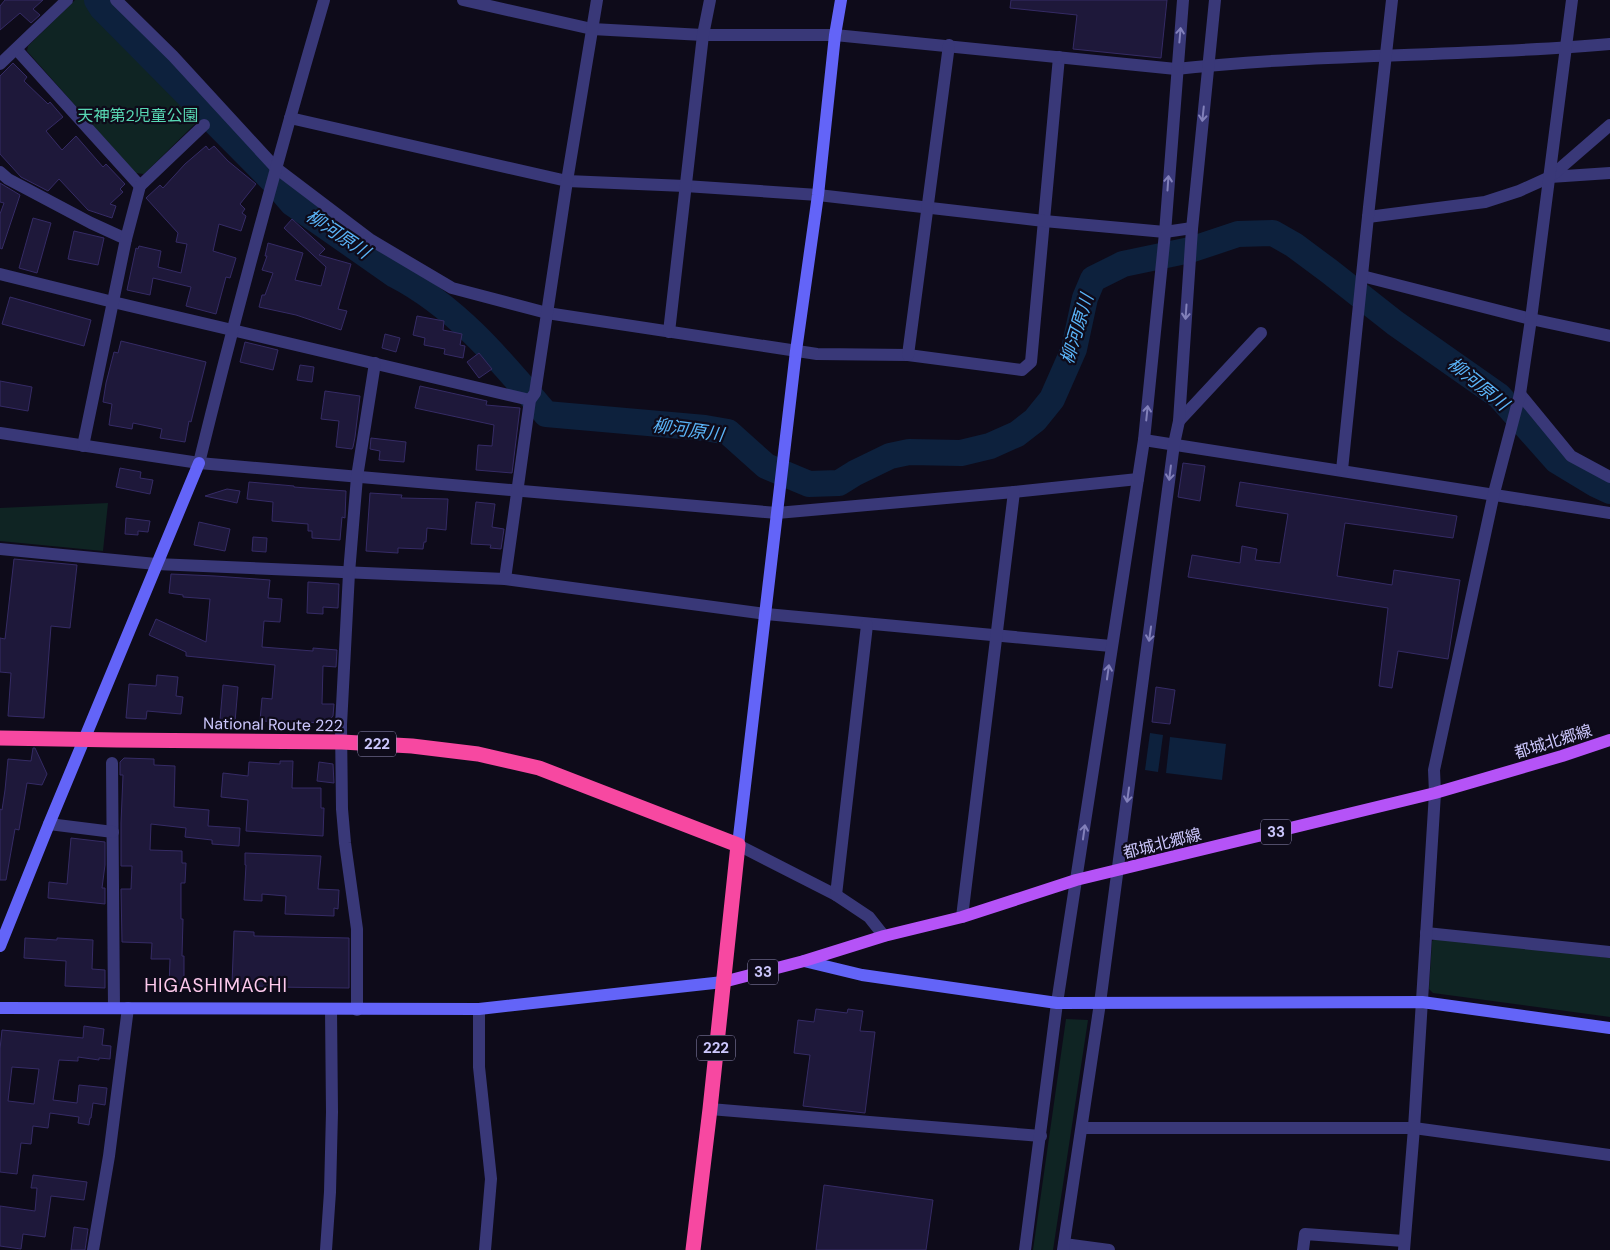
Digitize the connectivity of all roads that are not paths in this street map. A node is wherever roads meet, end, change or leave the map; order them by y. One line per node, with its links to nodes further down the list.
1 (67, 0): 18 (street)
2 (116, 0): 27 (street)
3 (324, 0): 24 (street)
4 (464, 0): 12 (street)
5 (597, 0): 12 (street)
6 (710, 0): 13 (street)
7 (841, 0): 14 (street)
8 (1183, 0): 23 (street, one-way to 8)
9 (1215, 0): 22 (street)
10 (1392, 0): 19 (street)
11 (1572, 0): 17 (street)
12 (592, 29): 13 (street); 31 (street)
13 (703, 35): 14 (street); 33 (street)
14 (835, 35): 16 (street); 34 (street)
15 (1610, 44): 17 (street)
16 (949, 45): 20 (street); 35 (street)
17 (1567, 48): 19 (street); 30 (street)
18 (17, 50): 21 (street); 32 (street)
19 (1386, 56): 22 (street); 36 (street)
20 (1059, 57): 23 (street); 37 (street)
21 (0, 64)
22 (1208, 66): 23 (street); 38 (street, one-way to 38)
23 (1176, 69): 39 (street, one-way to 23)
24 (290, 118): 27 (street); 31 (street)
25 (1610, 124): 30 (street)
26 (204, 125): 32 (street)
27 (276, 168): 44 (street); 46 (street)
28 (0, 172): 40 (street)
29 (1610, 173): 30 (street)
30 (1550, 177): 36 (street); 45 (street)
31 (567, 181): 33 (street); 44 (street)
32 (140, 186): 40 (street)
33 (685, 186): 34 (street); 47 (street)
34 (818, 195): 35 (street); 50 (street)
35 (927, 207): 37 (street); 51 (street)
36 (1368, 217): 42 (street)
37 (1044, 221): 39 (street); 51 (street)
38 (1192, 228): 39 (street); 55 (street, one-way to 55)
39 (1165, 232): 57 (street, one-way to 39)
40 (126, 239): 43 (street)
41 (0, 274): 43 (street)
42 (1362, 276): 45 (street); 61 (street)
43 (113, 302): 46 (street); 59 (street)
44 (547, 313): 47 (street); 54 (street)
45 (1531, 319): 49 (street); 53 (street)
46 (232, 330): 52 (street); 60 (street)
47 (669, 332): 50 (street)
48 (1261, 333): 55 (street)
49 (1610, 336)
50 (796, 351): 51 (street); 68 (street)
51 (908, 355)
52 (375, 363): 54 (street); 62 (street)
53 (1520, 396): 63 (street); 67 (street)
54 (533, 397): 65 (street)
55 (1179, 421): 58 (street)
56 (0, 433): 59 (street)
57 (1144, 440): 58 (street); 64 (street)
58 (1174, 444): 61 (street); 87 (street, one-way to 87)
59 (83, 446): 60 (street)
60 (199, 464): 62 (street); 71 (street)
61 (1342, 470): 67 (street)
62 (357, 478): 65 (street); 72 (street)
63 (1610, 478)
64 (1138, 479): 66 (street); 77 (street)
65 (518, 490): 68 (street); 73 (street)
66 (1014, 492): 68 (street); 76 (street)
67 (1494, 493): 69 (street); 83 (street)
68 (777, 512): 74 (street)
69 (1610, 512)
70 (0, 548): 71 (street)
71 (156, 564): 72 (street); 79 (street)
72 (349, 573): 73 (street); 81 (street)
73 (505, 579): 74 (street)
74 (766, 614): 75 (street); 86 (street)
75 (867, 625): 76 (street); 89 (street)
76 (996, 635): 77 (street); 90 (street)
77 (1112, 646): 88 (street, one-way to 77)
78 (0, 738): 79 (highway, National Route 222 / 222)
79 (83, 740): 81 (highway, National Route 222 / 222); 84 (street)
80 (1610, 740): 83 (main road, 都城北郷線 / 33)
81 (342, 742): 86 (highway, National Route 222 / 222); 105 (street)
82 (112, 763): 85 (street)
83 (1434, 793): 87 (main road, 都城北郷線 / 33); 91 (street)
84 (48, 824): 85 (street); 93 (street)
85 (112, 832): 101 (street)
86 (738, 846): 89 (street); 96 (highway, 222)
87 (1117, 871): 88 (main road, 都城北郷線 / 33); 99 (street)
88 (1076, 880): 90 (main road, 都城北郷線 / 33); 98 (street)
89 (836, 895): 92 (street)
90 (962, 916): 92 (main road, 都城北郷線 / 33)
91 (1426, 933): 94 (street); 97 (street)
92 (884, 936): 95 (main road, 都城北郷線 / 33)
93 (0, 946)
94 (1610, 952)
95 (804, 961): 96 (main road, 都城北郷線 / 33); 98 (street)
96 (723, 982): 104 (street); 107 (highway, 222)
97 (1422, 1002): 99 (street); 106 (street); 109 (street)
98 (1057, 1003): 99 (street); 110 (street)
99 (1100, 1003): 108 (street)
100 (0, 1008): 101 (street)
101 (114, 1008): 102 (street)
102 (128, 1008): 103 (street); 114 (street)
103 (331, 1009): 105 (street); 115 (street)
104 (479, 1009): 105 (street); 116 (street)
105 (357, 1010)
106 (1610, 1028)
107 (710, 1109): 110 (street); 117 (highway, 222)
108 (1082, 1128): 109 (street); 113 (street)
109 (1414, 1128): 111 (street); 112 (street)
110 (1041, 1136): 118 (street)
111 (1610, 1155)
112 (1404, 1245): 120 (street)
113 (1064, 1247): 119 (street)
114 (93, 1250)
115 (326, 1250)
116 (485, 1250)
117 (693, 1250)
118 (1025, 1250)
119 (1109, 1250)
120 (1303, 1250)

